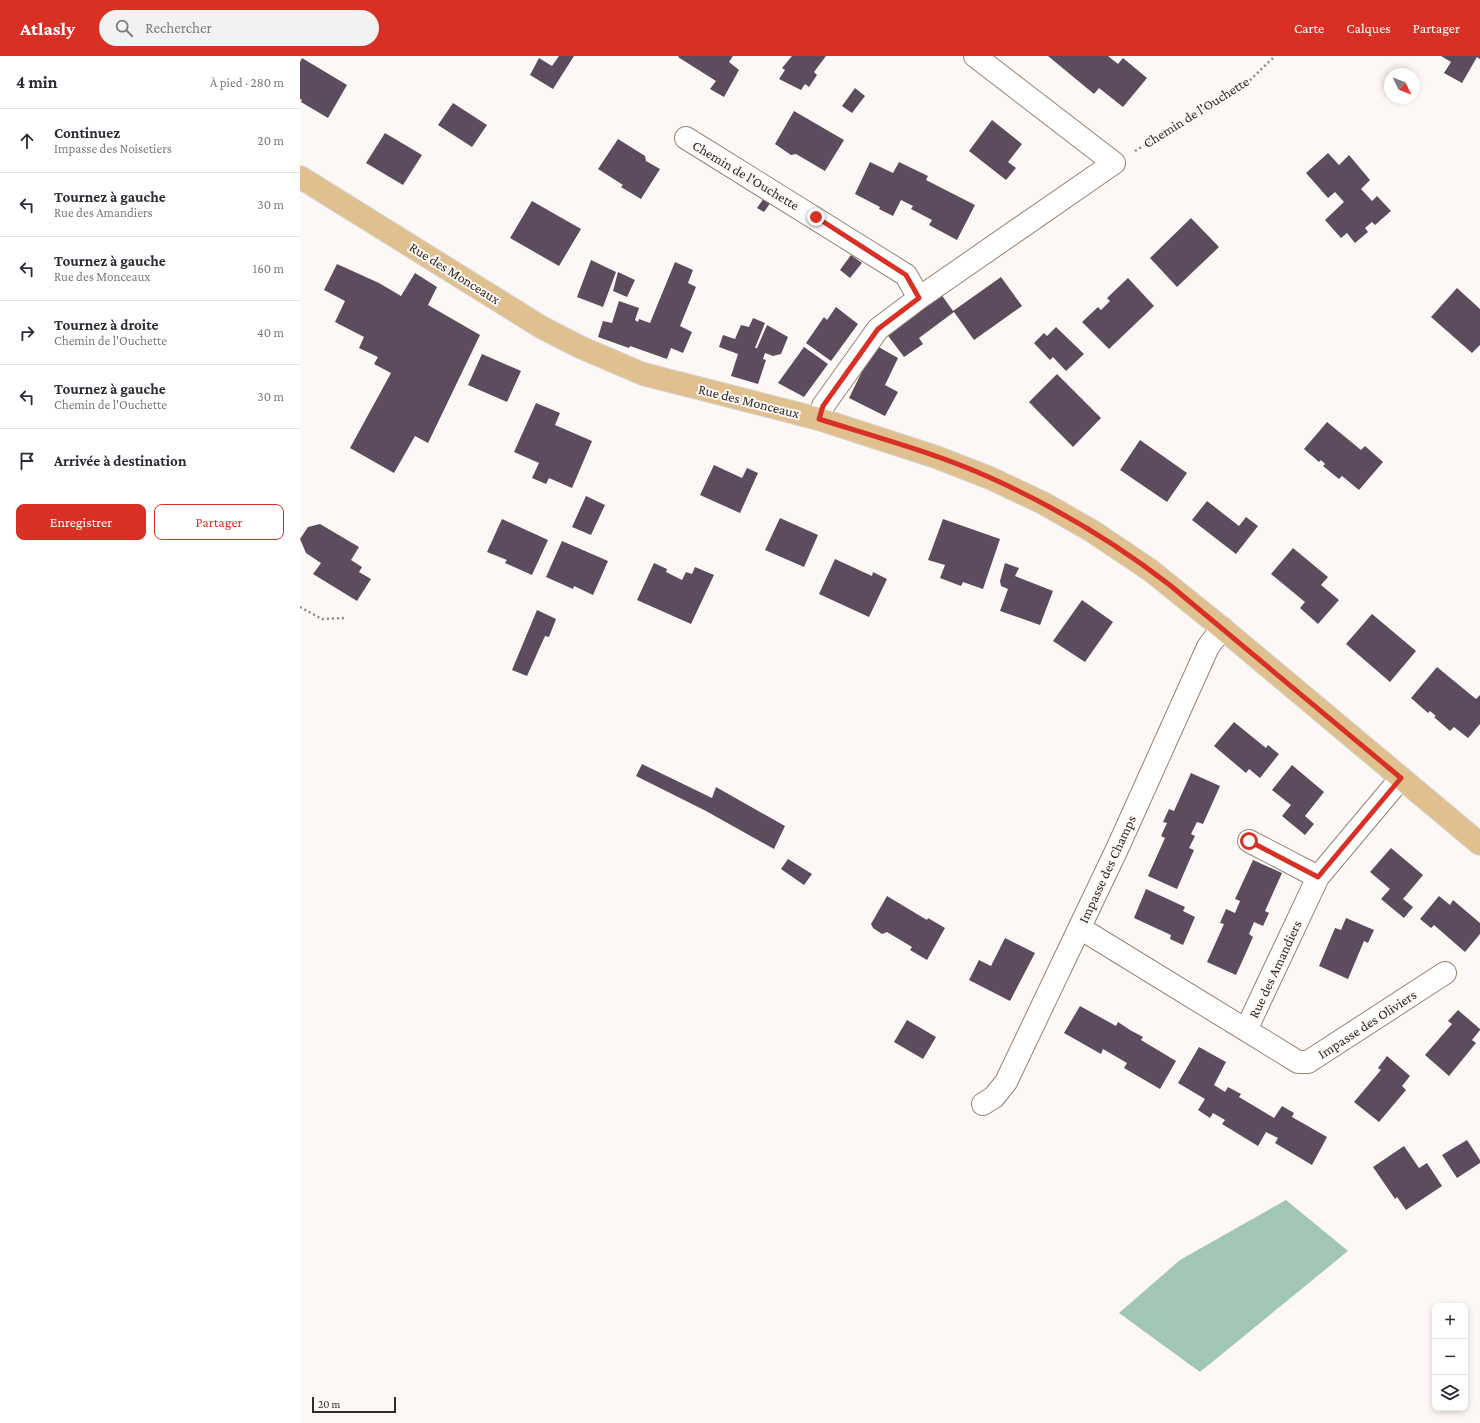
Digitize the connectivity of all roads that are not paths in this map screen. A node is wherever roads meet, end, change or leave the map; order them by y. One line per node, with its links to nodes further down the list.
1 (975, 56): 4 (street)
2 (686, 138): 4 (street, Chemin de l'Ouchette)
3 (300, 176): 5 (main road, Rue des Monceaux)
4 (919, 298): 5 (street)
5 (819, 419): 6 (main road, Rue des Monceaux)
6 (1222, 628): 7 (main road, Rue des Monceaux); 14 (street, Impasse des Champs)
7 (1401, 778): 9 (main road, Rue des Monceaux); 10 (street, Rue des Amandiers)
8 (1249, 841): 10 (street)
9 (1480, 844)
10 (1318, 877): 13 (street, Rue des Amandiers)
11 (1088, 933): 13 (street, Rue des Amandiers)
12 (1445, 973): 13 (street, Impasse des Oliviers)
13 (1246, 1030)
14 (983, 1104)

